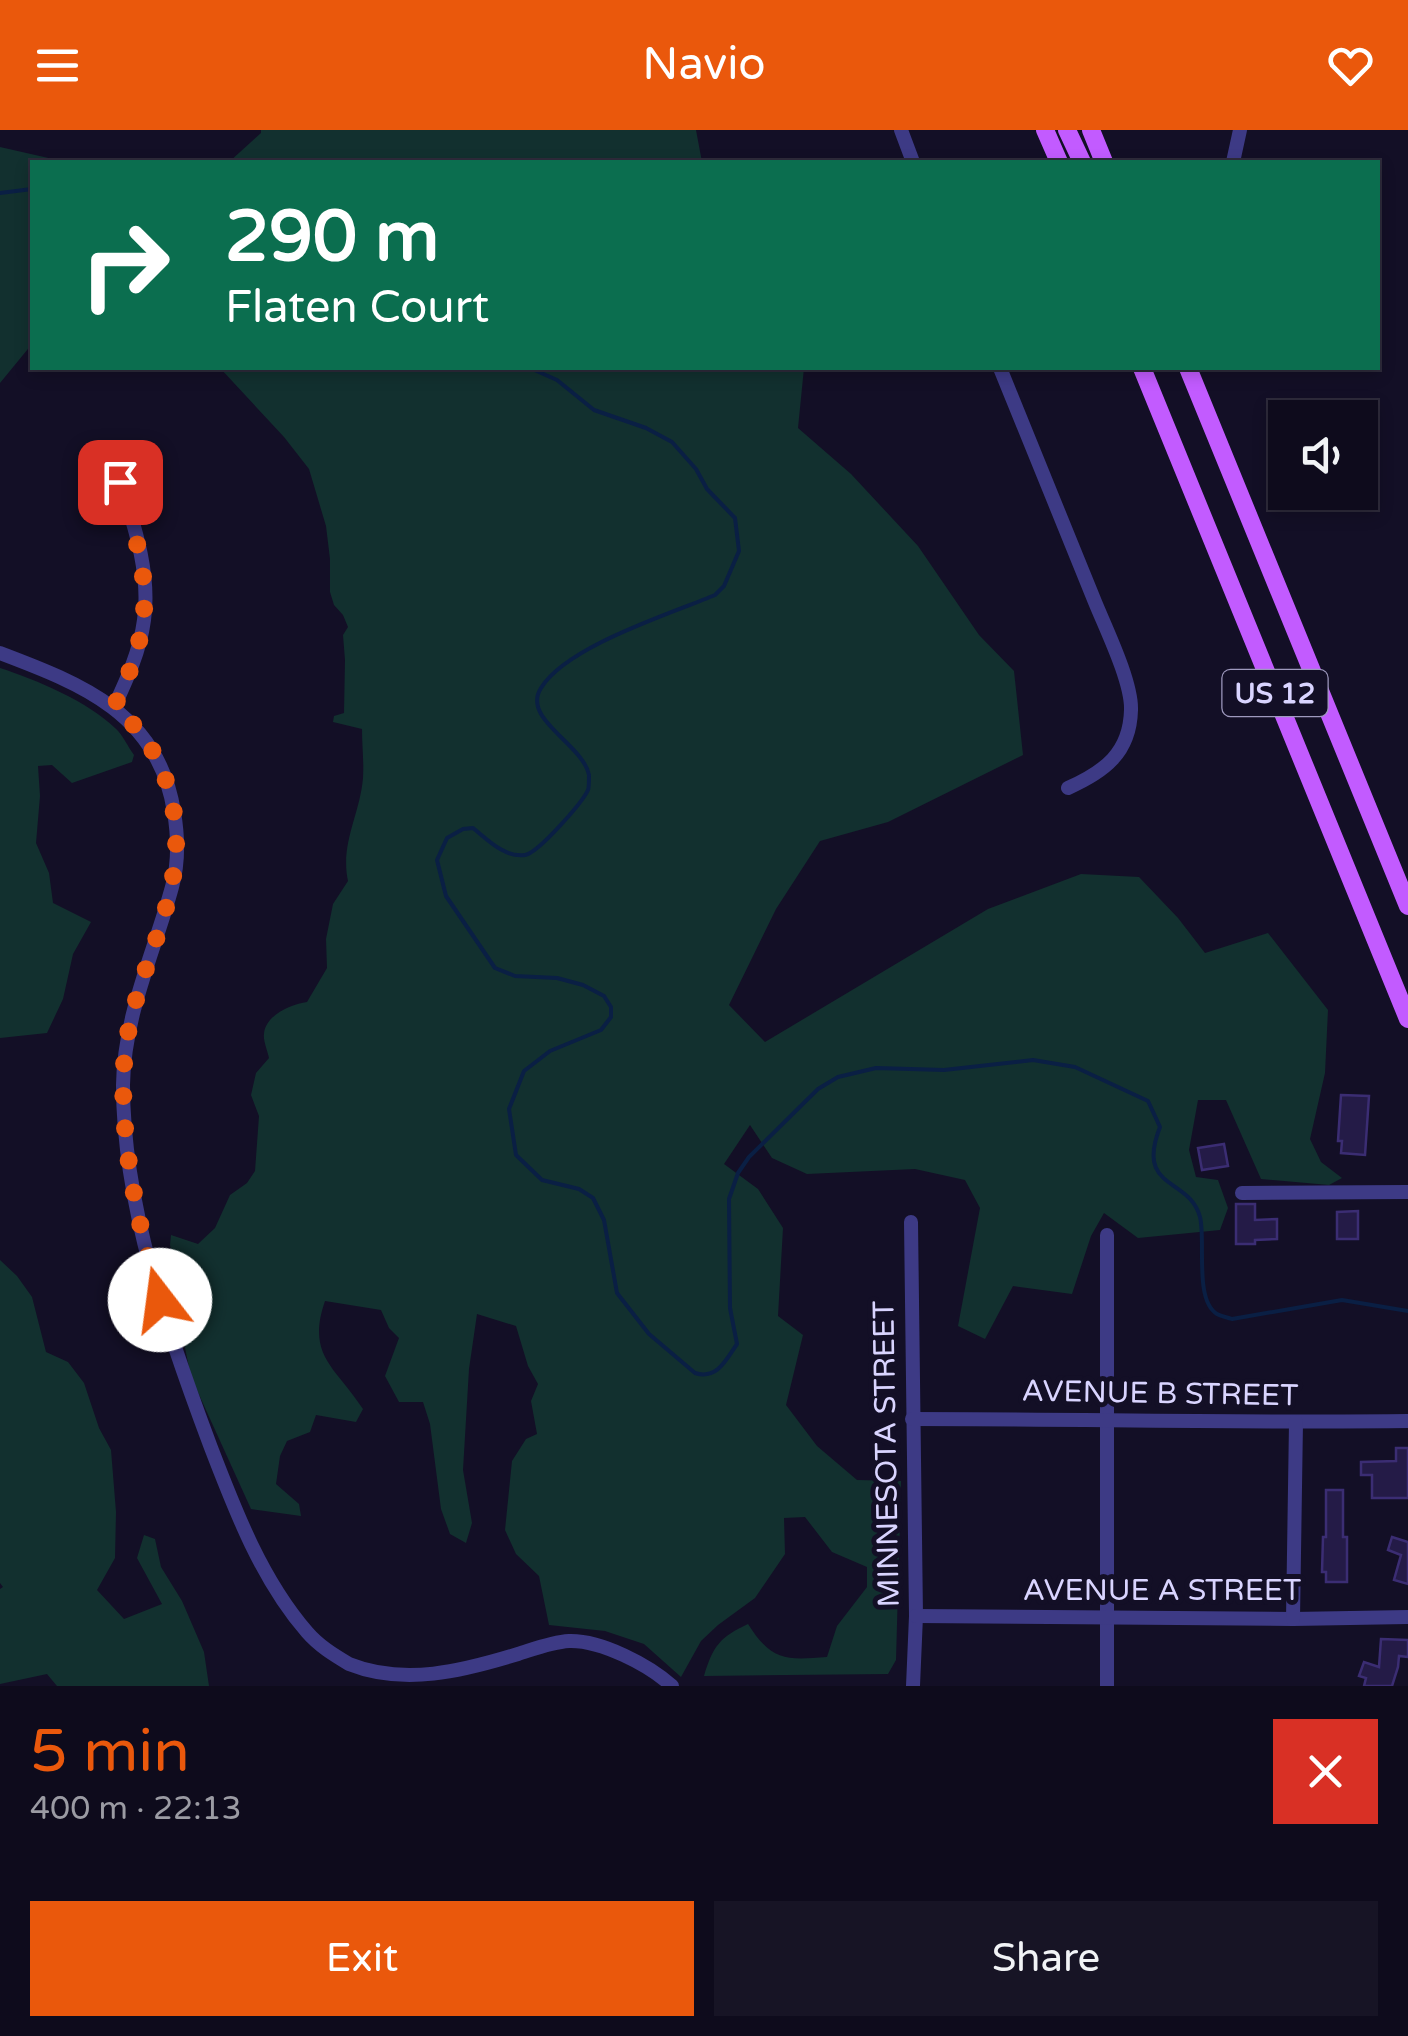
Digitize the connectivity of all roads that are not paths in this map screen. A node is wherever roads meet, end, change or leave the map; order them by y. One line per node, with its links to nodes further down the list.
1 (901, 130): 6 (street)
2 (1046, 130): 7 (main road)
3 (1067, 130): 8 (main road)
4 (1090, 130): 9 (main road)
5 (1240, 130): 10 (street)
6 (912, 160)
7 (1058, 160)
8 (1081, 160)
9 (1103, 160)
10 (1234, 160)
11 (1001, 370): 17 (street)
12 (1143, 370): 19 (main road, US 12)
13 (1189, 370): 18 (main road, US 12)
14 (112, 454): 16 (street)
15 (0, 653): 16 (street)
16 (114, 707): 32 (street)
17 (1068, 788)
18 (1408, 906)
19 (1408, 1019)
20 (1242, 1192): 21 (street)
21 (1408, 1192)
22 (911, 1222): 24 (street, MINNESOTA STREET)
23 (1107, 1235): 25 (street)
24 (912, 1418): 25 (street, AVENUE B STREET); 28 (street, MINNESOTA STREET)
25 (1107, 1418): 27 (street, AVENUE B STREET); 30 (street)
26 (1408, 1421): 27 (street, AVENUE B STREET)
27 (1296, 1422): 31 (street)
28 (916, 1616): 30 (street, AVENUE A STREET); 36 (street, MINNESOTA STREET)
29 (1408, 1617): 31 (street, AVENUE A STREET)
30 (1108, 1618): 31 (street, AVENUE A STREET); 37 (street)
31 (1294, 1619)
32 (357, 1668): 33 (street); 34 (street)
33 (461, 1679): 35 (street)
34 (357, 1686)
35 (672, 1686)
36 (914, 1686)
37 (1107, 1686)

